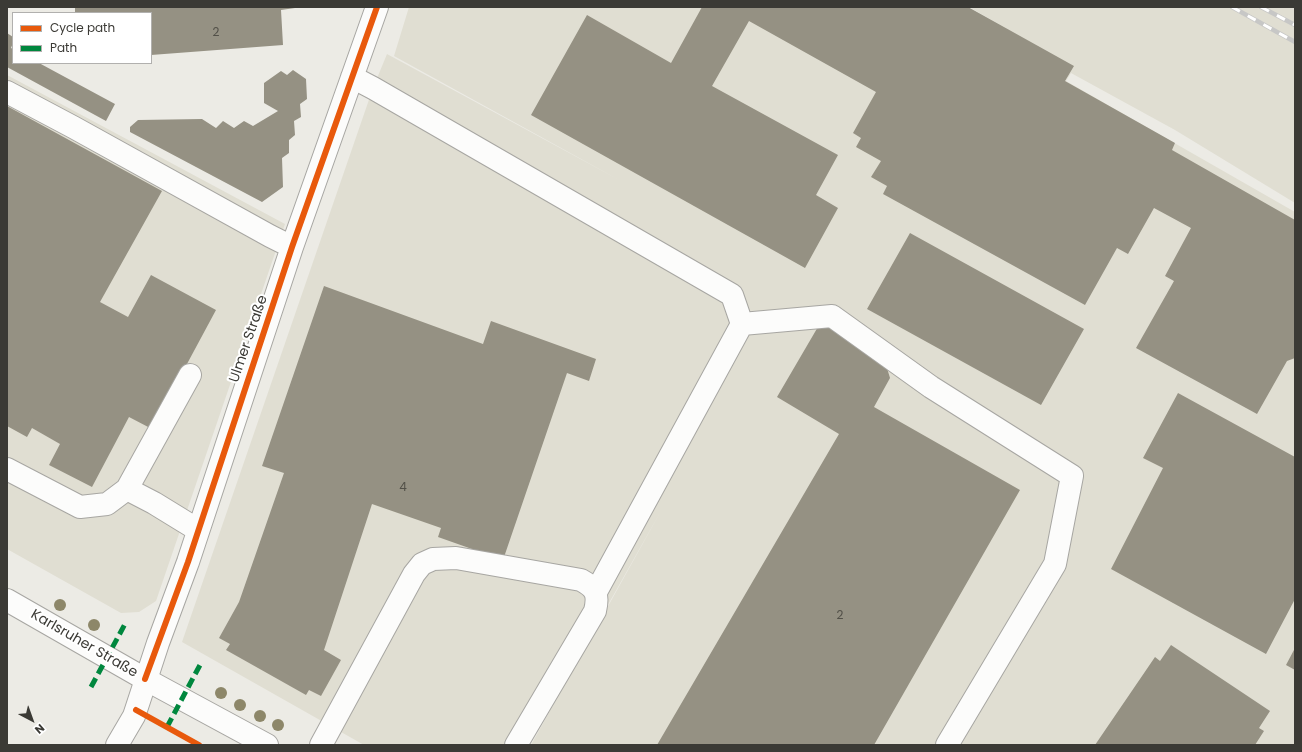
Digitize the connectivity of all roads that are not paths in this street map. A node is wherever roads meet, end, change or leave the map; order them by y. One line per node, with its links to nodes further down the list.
1 (377, 7): 2 (street, Ulmer Straße)
2 (352, 78): 4 (street, Ulmer Straße); 5 (street)
3 (7, 92): 4 (street)
4 (292, 247): 9 (street, Ulmer Straße)
5 (742, 324): 10 (street); 17 (street)
6 (190, 375): 8 (street)
7 (7, 469): 8 (street)
8 (128, 489): 9 (street)
9 (198, 530): 12 (street, Ulmer Straße)
10 (596, 592): 15 (street); 16 (street)
11 (7, 600): 12 (street, Karlsruher Straße)
12 (145, 679): 13 (street, Ulmer Straße); 14 (street, Karlsruher Straße)
13 (116, 745)
14 (267, 745)
15 (321, 745)
16 (516, 745)
17 (947, 745)

